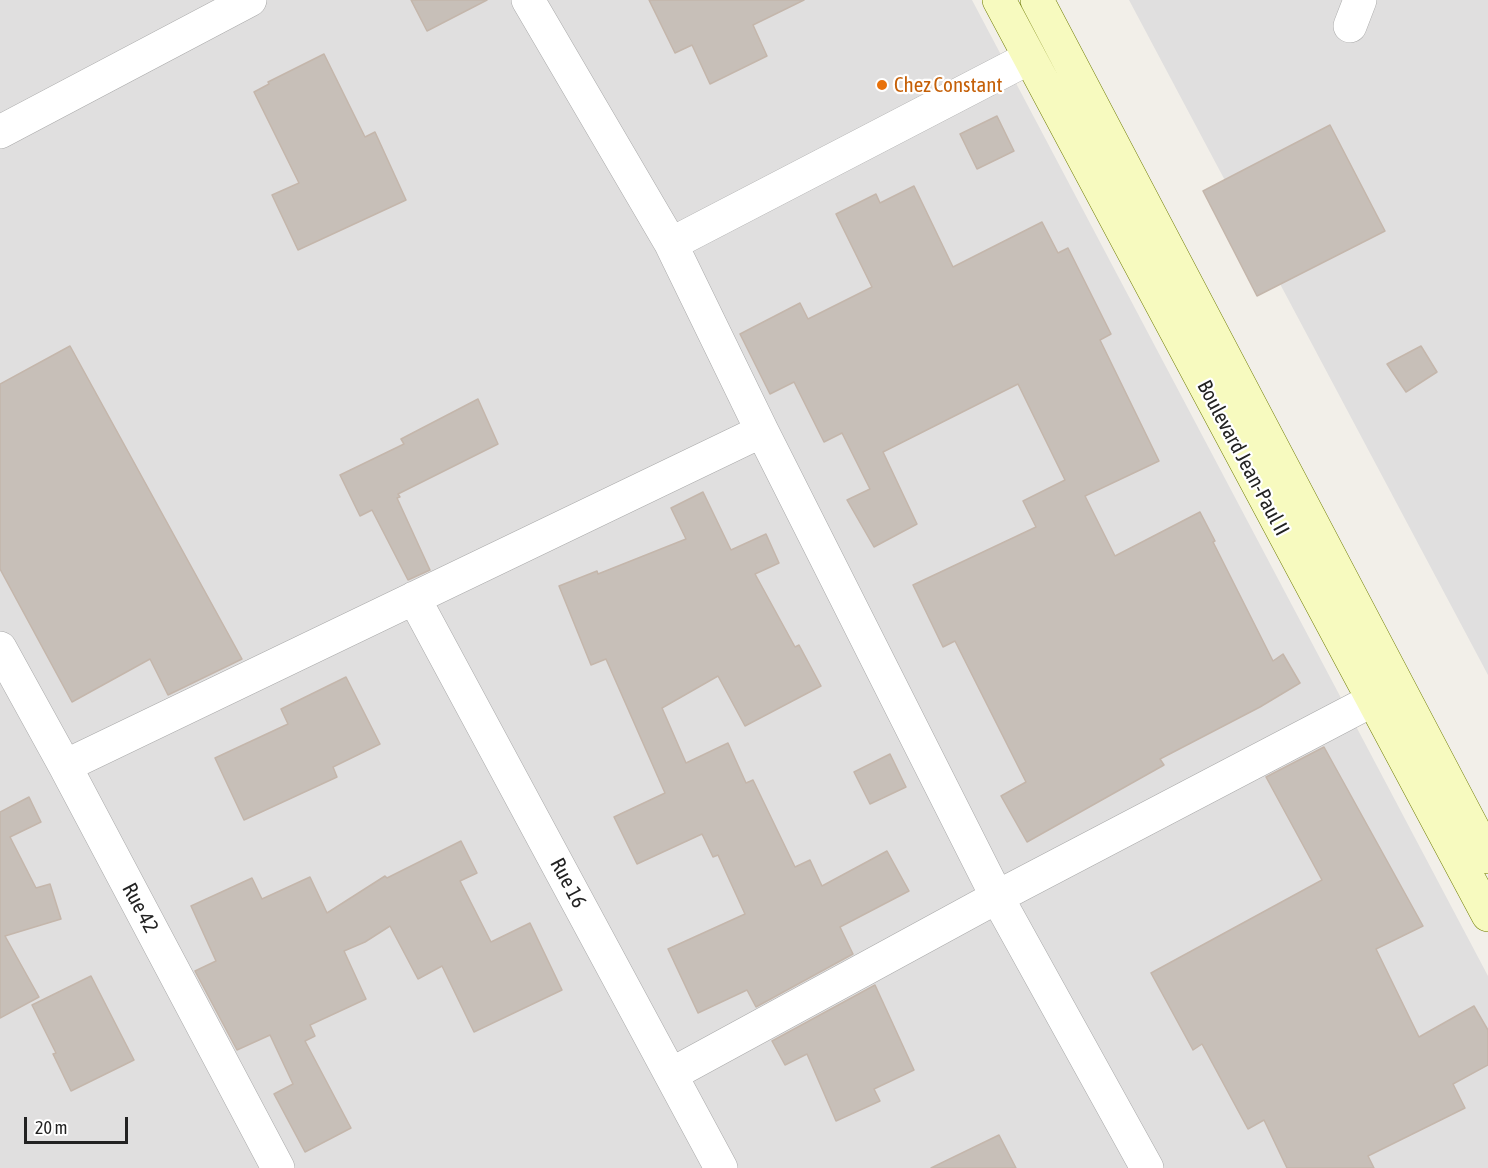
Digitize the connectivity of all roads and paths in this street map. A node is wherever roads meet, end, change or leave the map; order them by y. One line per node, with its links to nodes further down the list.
1 (250, 0): 6 (street)
2 (528, 0): 7 (street)
3 (999, 0): 5 (main road, Boulevard Jean-Paul II)
4 (1037, 0): 13 (main road, Boulevard Jean-Paul II)
5 (1029, 58): 7 (street); 11 (main road, Boulevard Jean-Paul II)
6 (0, 132)
7 (671, 244): 8 (street)
8 (762, 431): 9 (street); 14 (street)
9 (414, 598): 12 (street); 16 (street, Rue 16)
10 (0, 648): 12 (street, Rue 42)
11 (1373, 700): 14 (street); 15 (main road, Boulevard Jean-Paul II)
12 (65, 765): 17 (street, Rue 42)
13 (1488, 857)
14 (997, 897): 16 (street); 19 (street)
15 (1488, 915)
16 (672, 1074): 18 (street, Rue 16)
17 (278, 1168)
18 (721, 1168)
19 (1147, 1168)

